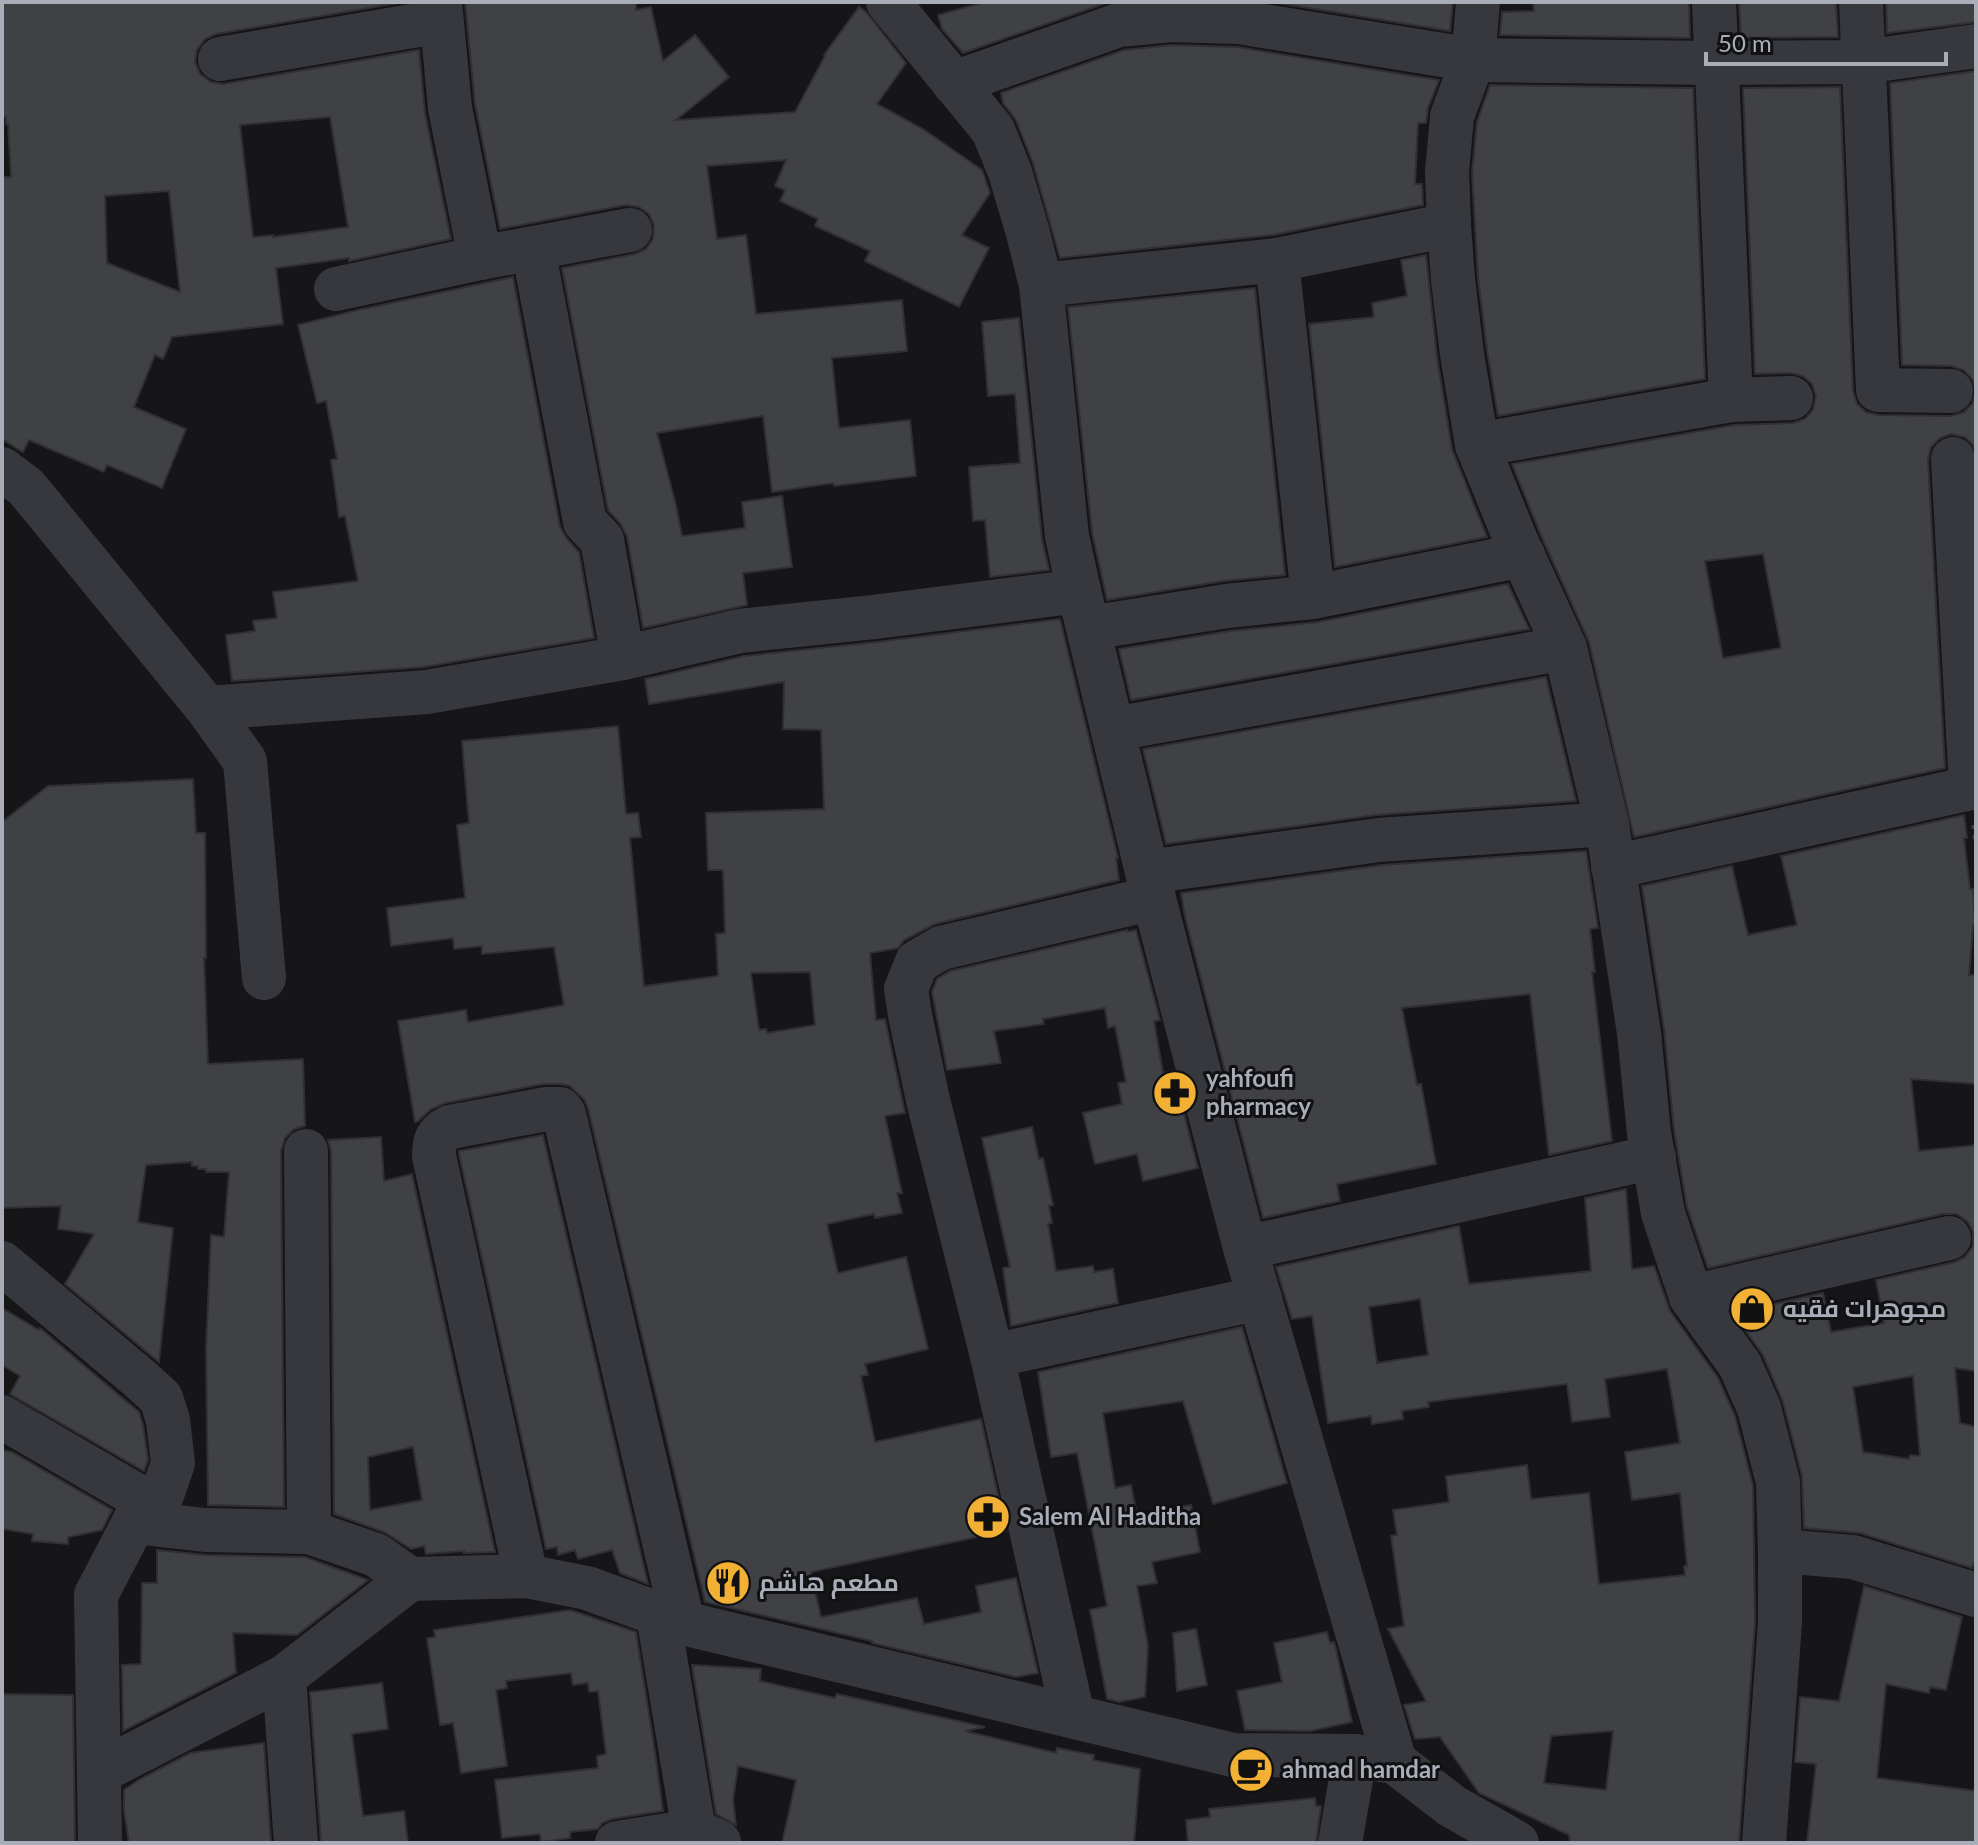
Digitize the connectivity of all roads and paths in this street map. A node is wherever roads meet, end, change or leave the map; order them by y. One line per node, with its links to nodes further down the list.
1 (888, 2): 12 (street)
2 (1478, 2): 9 (street)
3 (1714, 2): 11 (street)
4 (1861, 2): 10 (street)
5 (440, 11): 8 (street); 16 (street)
6 (1312, 18): 9 (street); 12 (street)
7 (1976, 46): 10 (street)
8 (220, 59)
9 (1473, 60): 11 (street); 13 (street)
10 (1863, 62): 11 (street); 20 (street)
11 (1717, 63): 22 (street)
12 (954, 83): 18 (street)
13 (1449, 225): 17 (street); 23 (street)
14 (630, 230): 15 (street)
15 (533, 248): 16 (street); 30 (street)
16 (480, 258): 19 (street)
17 (1277, 260): 18 (street); 27 (street)
18 (1041, 285): 28 (street)
19 (336, 289)
20 (1951, 391)
21 (1791, 398): 22 (street)
22 (1731, 400): 23 (street)
23 (1477, 445): 26 (street)
24 (1953, 459): 33 (street)
25 (2, 469): 31 (street)
26 (1523, 555): 27 (street); 29 (street)
27 (1313, 597): 28 (street)
28 (1084, 610): 30 (street); 32 (street)
29 (1565, 648): 32 (street); 34 (street)
30 (623, 658): 31 (street)
31 (207, 708): 37 (street)
32 (1114, 729): 36 (street)
33 (1973, 787): 35 (street)
34 (1607, 824): 35 (street); 36 (street)
35 (1613, 867): 39 (street)
36 (1151, 885): 41 (street); 45 (street)
37 (264, 978)
38 (306, 1151): 48 (street)
39 (1654, 1157): 41 (street); 43 (street)
40 (1949, 1238): 43 (street)
41 (1245, 1248): 44 (street)
42 (2, 1263): 47 (street)
43 (1691, 1297): 49 (street)
44 (1260, 1298): 45 (street); 56 (street)
45 (992, 1356): 55 (street)
46 (2, 1417): 47 (street)
47 (144, 1513): 48 (street); 57 (street)
48 (309, 1532): 51 (street)
49 (1780, 1551): 52 (street); 64 (street)
50 (526, 1576): 51 (street); 53 (street); 53 (street)
51 (410, 1579): 54 (street)
52 (1976, 1595)
53 (670, 1619): 55 (street); 58 (street)
54 (284, 1677): 57 (street); 60 (street)
55 (1073, 1716): 56 (street)
56 (1375, 1759): 62 (street); 63 (street)
57 (99, 1772): 59 (street)
58 (708, 1837): 61 (street)
59 (100, 1843)
60 (296, 1843)
61 (617, 1843)
62 (1340, 1843)
63 (1517, 1843)
64 (1764, 1843)

